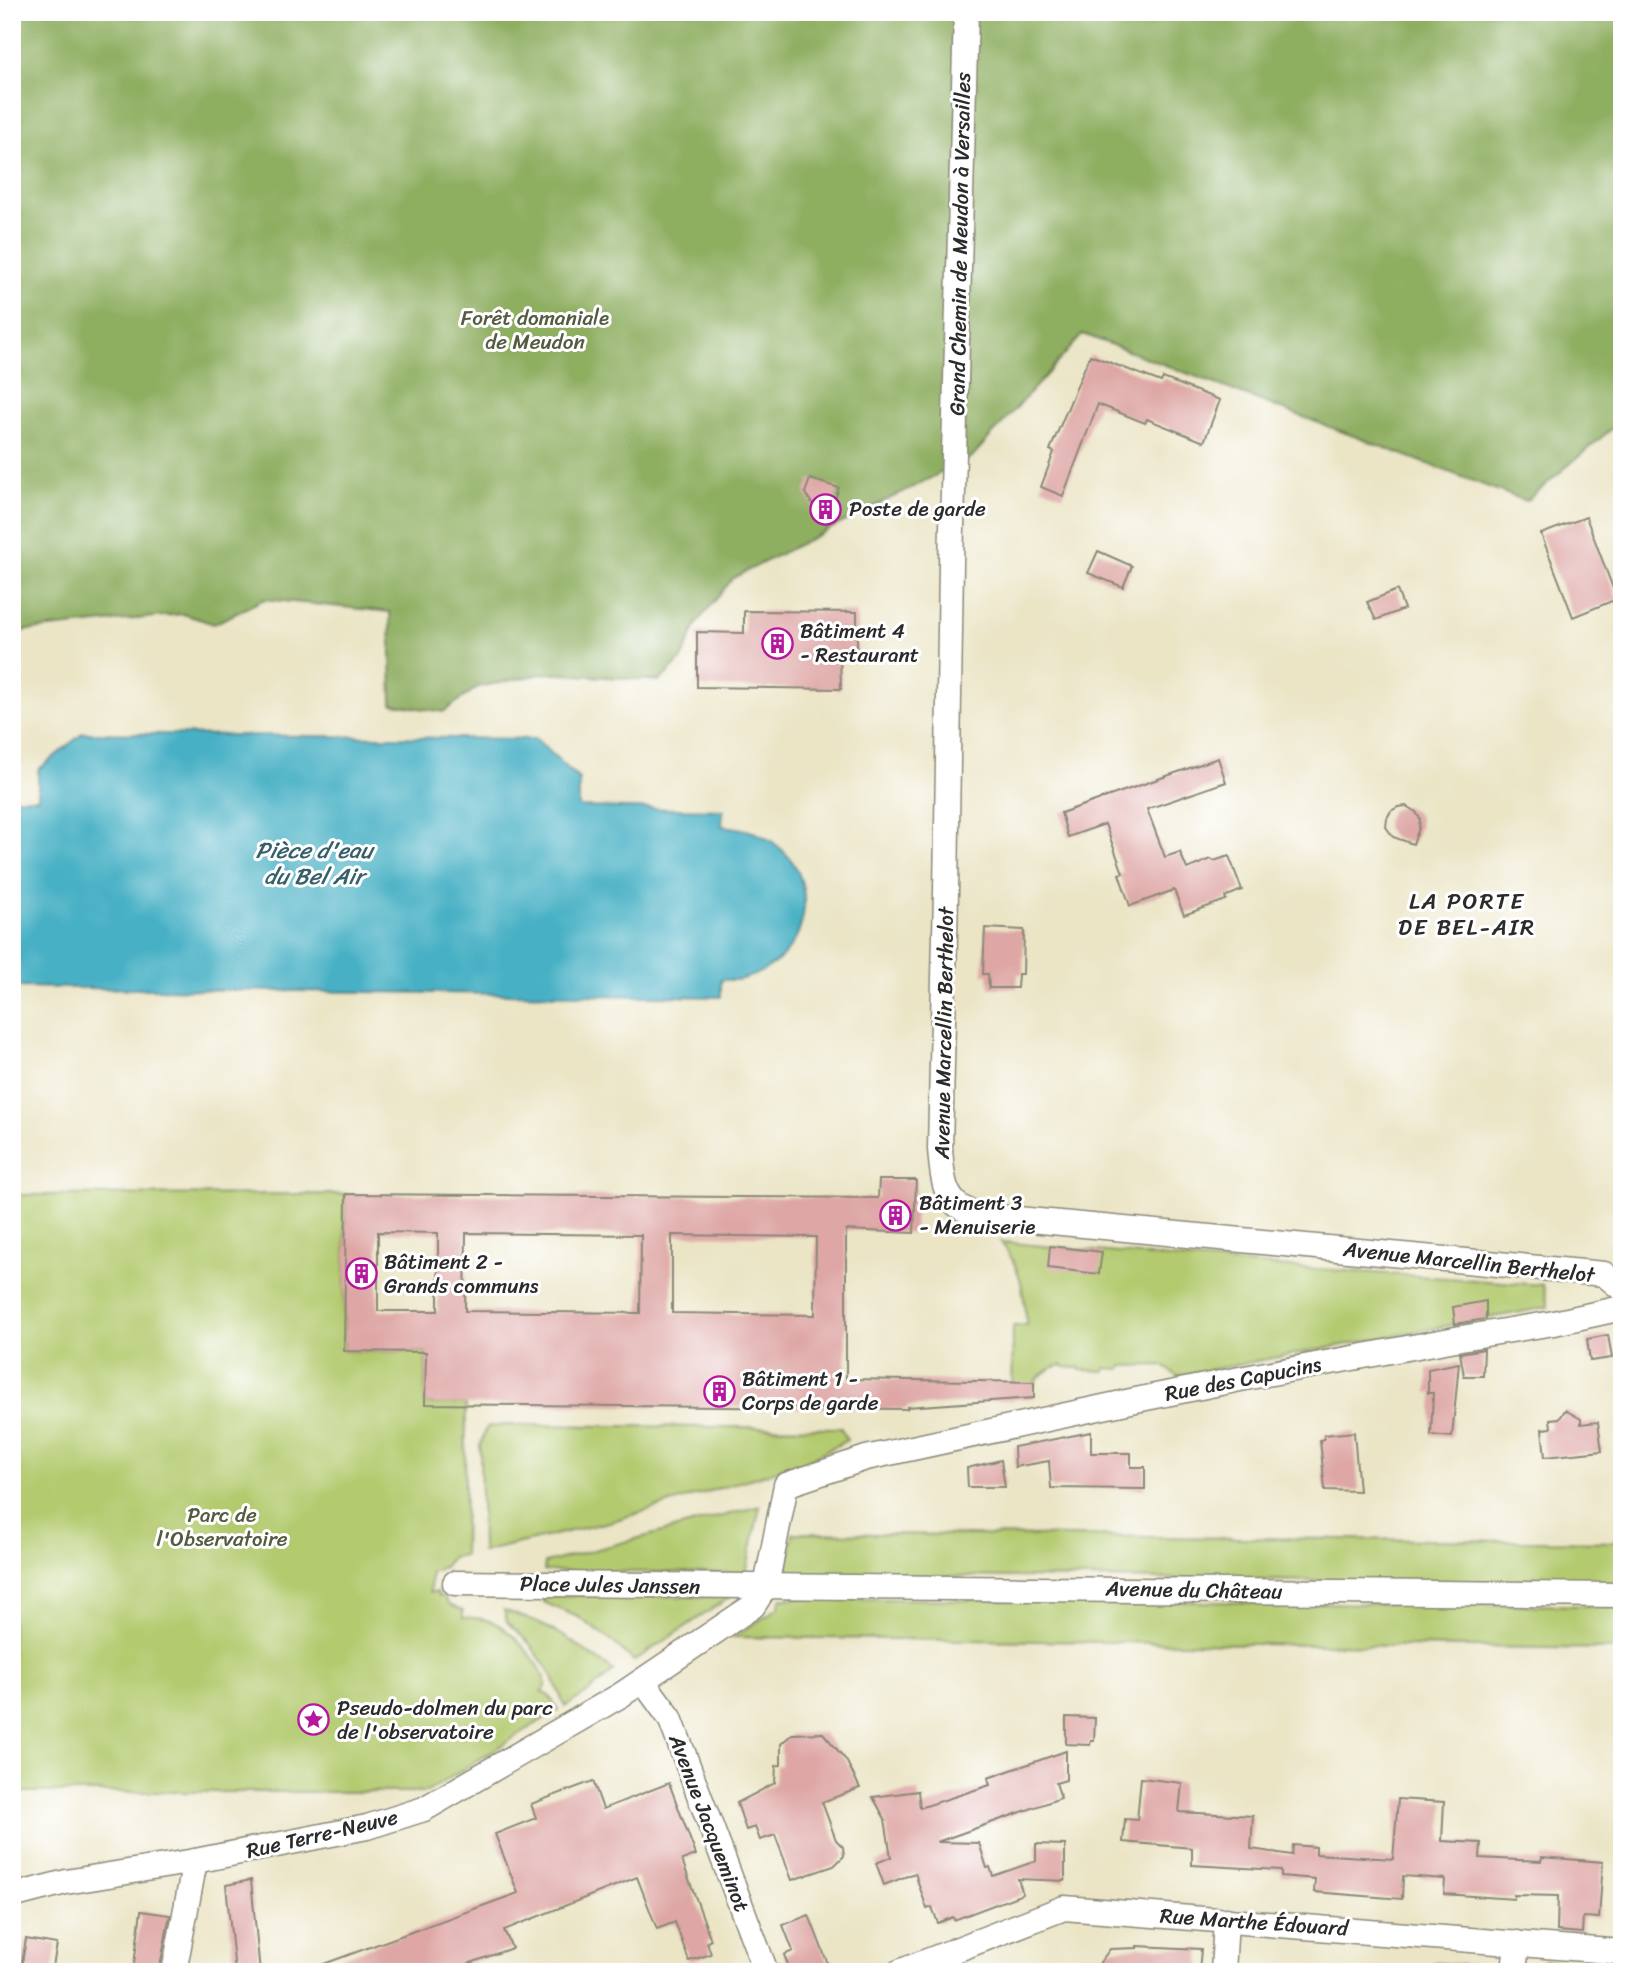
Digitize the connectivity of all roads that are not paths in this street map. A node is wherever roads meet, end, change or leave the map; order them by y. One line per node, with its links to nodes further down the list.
1 (966, 12): 2 (street, Grand Chemin de Meudon à Versailles)
2 (955, 475): 3 (street, Avenue Marcellin Berthelot)
3 (1622, 1289)
4 (1622, 1308): 6 (street, Rue des Capucins)
5 (455, 1583): 6 (street, Place Jules Janssen)
6 (765, 1586): 7 (street, Avenue du Château); 8 (street)
7 (1622, 1595)
8 (643, 1681): 9 (street, Rue Terre-Neuve); 15 (street, Avenue Jacqueminot)
9 (195, 1861): 10 (street, Rue Terre-Neuve); 14 (street)
10 (12, 1896)
11 (1226, 1920): 12 (street, Rue Marthe Édouard); 16 (street, Rue Marthe Édouard); 17 (street)
12 (1517, 1943): 13 (street, Rue Marthe Édouard); 18 (street)
13 (1622, 1952)
14 (174, 1972)
15 (766, 1972)
16 (899, 1972)
17 (1223, 1972)
18 (1514, 1972)

